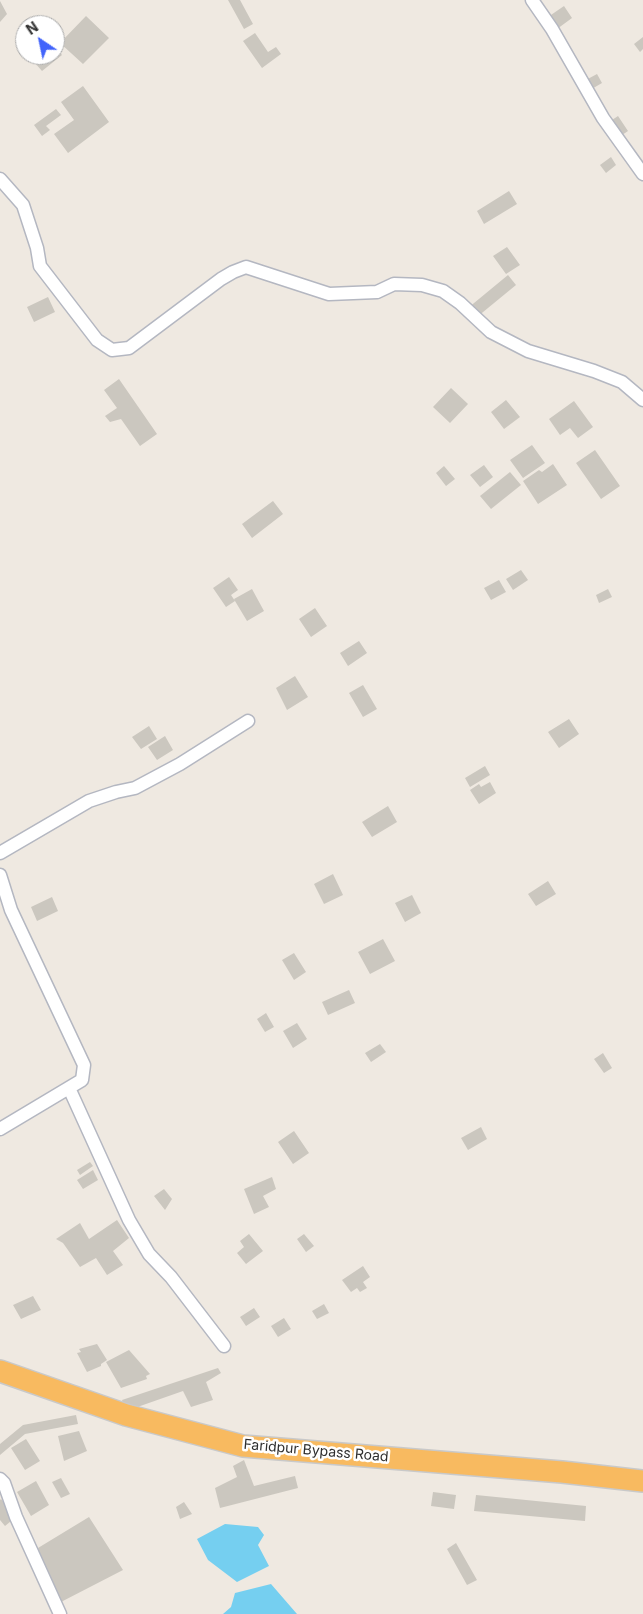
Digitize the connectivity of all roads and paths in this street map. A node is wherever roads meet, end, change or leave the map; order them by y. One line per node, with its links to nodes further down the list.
1 (532, 0): 2 (street)
2 (643, 174)
3 (0, 179): 4 (street)
4 (643, 400)
5 (248, 721): 6 (street)
6 (0, 853)
7 (0, 875): 8 (street)
8 (69, 1088): 9 (street); 10 (street)
9 (0, 1130)
10 (224, 1346)
11 (0, 1371): 13 (highway, Faridpur Bypass Road)
12 (0, 1480): 14 (street)
13 (643, 1480)
14 (60, 1614)

